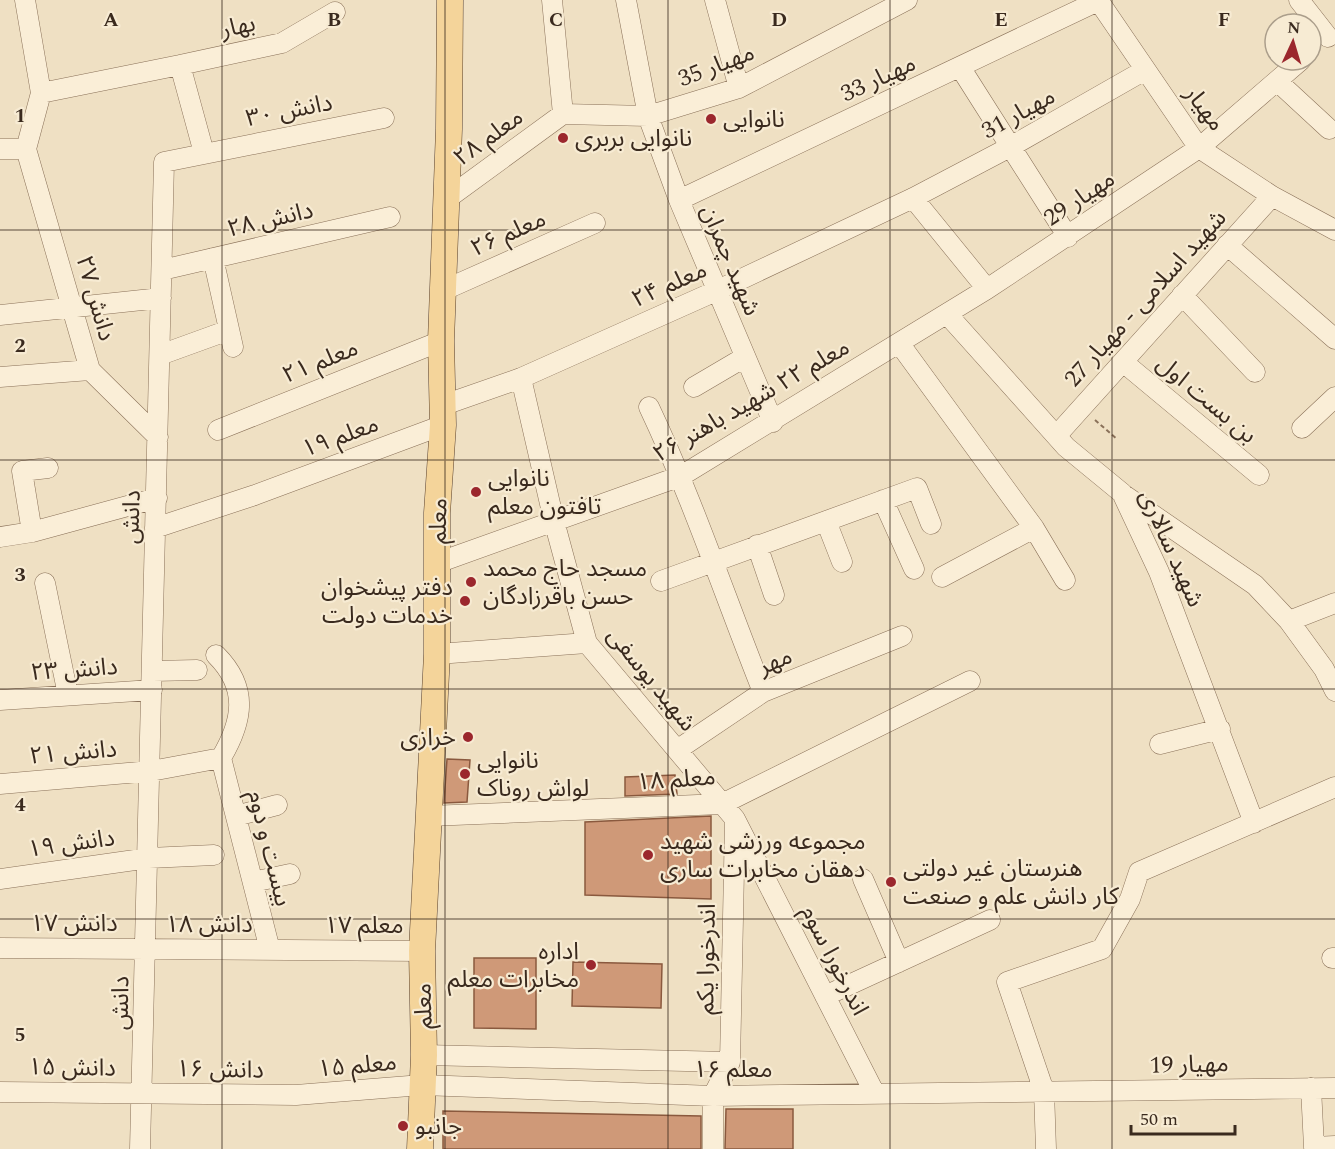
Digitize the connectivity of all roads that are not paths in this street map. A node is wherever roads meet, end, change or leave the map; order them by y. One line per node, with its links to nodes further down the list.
1 (25, 0): 17 (street)
2 (450, 0): 30 (main road, معلم)
3 (552, 0): 18 (street)
4 (626, 0): 19 (street, شهید چمران)
5 (715, 0): 16 (street)
6 (907, 0): 16 (street, مهیار 35)
7 (1299, 0): 10 (street)
8 (1098, 1): 12 (street, مهیار 33); 13 (street, مهیار)
9 (335, 12): 11 (street, بهار)
10 (1331, 34)
11 (180, 65): 17 (street); 26 (street)
12 (960, 67): 22 (street); 29 (street, مهیار 33)
13 (1145, 70): 22 (street, مهیار 31); 23 (street, مهیار)
14 (1287, 72): 15 (street, مهیار 29)
15 (1277, 81): 21 (street); 23 (street, مهیار 29)
16 (740, 88): 19 (street, مهیار 35)
17 (41, 93): 25 (street)
18 (562, 114): 19 (street, مهیار 35); 30 (street, معلم ۲۸)
19 (648, 116): 29 (street, شهید چمران)
20 (384, 118): 26 (street, دانش ۳۰)
21 (1329, 129)
22 (1010, 147): 28 (street, مهیار 31); 34 (street)
23 (1199, 148): 27 (street, مهیار); 34 (street, مهیار 29)
24 (0, 149): 25 (street)
25 (27, 149): 43 (street, دانش ۲۷)
26 (204, 153): 37 (street, دانش)
27 (1272, 196): 33 (street, مهیار); 35 (street, شهید اسلامی - مهیار 27)
28 (913, 198): 38 (street); 40 (street, معلم ۲۴)
29 (678, 200): 40 (street, شهید چمران)
30 (444, 201): 39 (main road, معلم)
31 (390, 217): 36 (street, دانش ۲۸)
32 (595, 223): 39 (street, معلم ۲۶)
33 (1335, 230)
34 (1068, 237): 38 (street, مهیار 29)
35 (1227, 245): 41 (street, شهید اسلامی - مهیار 27); 46 (street)
36 (213, 258): 37 (street, دانش ۲۸); 49 (street)
37 (162, 270): 42 (street, دانش)
38 (987, 289): 44 (street, مهیار 29)
39 (442, 291): 47 (main road, معلم)
40 (716, 291): 50 (street, شهید چمران); 55 (street, معلم ۲۴)
41 (1182, 295): 51 (street, شهید اسلامی - مهیار 27); 53 (street)
42 (161, 298): 43 (street); 49 (street, دانش)
43 (72, 308): 45 (street); 52 (street, دانش ۲۷)
44 (947, 314): 48 (street, معلم ۲۲ شهید باهنر ۲۶); 63 (street, شهید سالاری)
45 (0, 315)
46 (1335, 339)
47 (441, 340): 59 (main road, معلم); 62 (street, معلم ۲۱)
48 (899, 343): 60 (street, معلم ۲۲ شهید باهنر ۲۶); 75 (street)
49 (160, 355): 64 (street, دانش)
50 (745, 357): 56 (street); 60 (street, شهید چمران)
51 (1123, 362): 63 (street, شهید اسلامی - مهیار 27); 66 (street, بن بست اول)
52 (90, 370): 54 (street); 64 (street, دانش ۲۷)
53 (1256, 372)
54 (0, 376)
55 (521, 378): 59 (street, معلم ۲۴); 71 (street, شهید یوسفی)
56 (694, 387)
57 (1335, 397): 61 (street)
58 (649, 407): 67 (street)
59 (442, 416): 74 (street, معلم ۱۹); 81 (main road, معلم)
60 (773, 422): 67 (street, معلم ۲۲ شهید باهنر ۲۶)
61 (1302, 428)
62 (218, 429)
63 (1057, 435): 68 (street, شهید سالاری)
64 (158, 437): 69 (street, دانش)
65 (48, 468): 76 (street)
66 (1259, 475)
67 (681, 476): 71 (street, معلم ۲۲ شهید باهنر ۲۶); 79 (street)
68 (1122, 493): 89 (street); 102 (street, شهید سالاری)
69 (157, 498): 74 (street, دانش); 76 (street)
70 (883, 500): 72 (street); 73 (street); 82 (street)
71 (554, 521): 81 (street, معلم ۲۲ شهید باهنر ۲۶); 91 (street, شهید یوسفی)
72 (826, 521): 78 (street); 80 (street)
73 (931, 524)
74 (155, 528): 96 (street, دانش)
75 (1034, 528): 83 (street); 84 (street)
76 (32, 532): 77 (street)
77 (0, 537)
78 (757, 545): 79 (street); 87 (street)
79 (711, 562): 85 (street); 99 (street)
80 (842, 562)
81 (437, 563): 92 (main road, معلم)
82 (914, 569)
83 (942, 577)
84 (1065, 580)
85 (661, 581)
86 (45, 583): 100 (street)
87 (774, 595)
88 (1335, 603): 89 (street)
89 (1289, 621): 94 (street)
90 (902, 636): 99 (street, مهر)
91 (587, 643): 92 (street); 104 (street, شهید یوسفی)
92 (437, 654): 112 (main road, معلم)
93 (216, 655): 105 (street)
94 (1330, 668): 98 (street)
95 (196, 670): 96 (street, دانش ٢٣)
96 (153, 680): 100 (street, دانش ٢٣); 106 (street, دانش)
97 (970, 681): 110 (street, معلم ۱۸)
98 (1335, 691)
99 (763, 692): 104 (street, مهر)
100 (68, 695): 101 (street, دانش ٢٣)
101 (0, 700)
102 (1220, 729): 103 (street); 113 (street, شهید سالاری)
103 (1161, 744)
104 (676, 750): 110 (street, شهید یوسفی)
105 (221, 758): 106 (street, دانش ٢١); 111 (street, بیست و دوم)
106 (151, 771): 107 (street, دانش ٢١); 115 (street, دانش)
107 (0, 784)
108 (1335, 787): 113 (street)
109 (277, 805): 111 (street)
110 (729, 812): 112 (street, معلم ۱۸); 127 (street, اندرخورا سوم); 129 (street, اندرخورا یکم)
111 (236, 816): 119 (street, بیست و دوم)
112 (429, 816): 125 (main road, معلم)
113 (1254, 823): 133 (street)
114 (214, 855): 115 (street, دانش ١٩)
115 (149, 858): 117 (street, دانش ١٩); 122 (street, دانش)
116 (290, 874): 119 (street)
117 (0, 879)
118 (863, 879): 126 (street)
119 (253, 882): 123 (street, بیست و دوم)
120 (990, 920): 126 (street)
121 (0, 948): 122 (street, دانش ۱۷)
122 (147, 949): 123 (street, دانش ١٨); 136 (street, دانش)
123 (270, 950): 124 (street, دانش ١٨)
124 (306, 951): 125 (street, معلم ١٧)
125 (422, 951): 128 (main road, معلم)
126 (899, 962): 127 (street)
127 (825, 996): 135 (street, اندرخورا سوم)
128 (424, 1055): 129 (street); 130 (main road, معلم)
129 (730, 1062): 138 (street, اندرخورا یکم)
130 (422, 1085): 137 (street, معلم ۱۵); 138 (street, معلم ۱۶); 141 (main road, معلم)
131 (1311, 1088): 132 (street, مهیار 19); 133 (street, مهیار 19); 139 (street)
132 (1335, 1088)
133 (1044, 1091): 135 (street, معلم ۱۶); 143 (street)
134 (0, 1092): 136 (street, دانش ۱۵)
135 (874, 1092): 138 (street, معلم ۱۶)
136 (144, 1094): 137 (street, دانش ۱۶); 140 (street, دانش)
137 (296, 1095)
138 (713, 1096): 142 (street)
139 (1335, 1146)
140 (140, 1149)
141 (420, 1149)
142 (713, 1149)
143 (1046, 1149)

